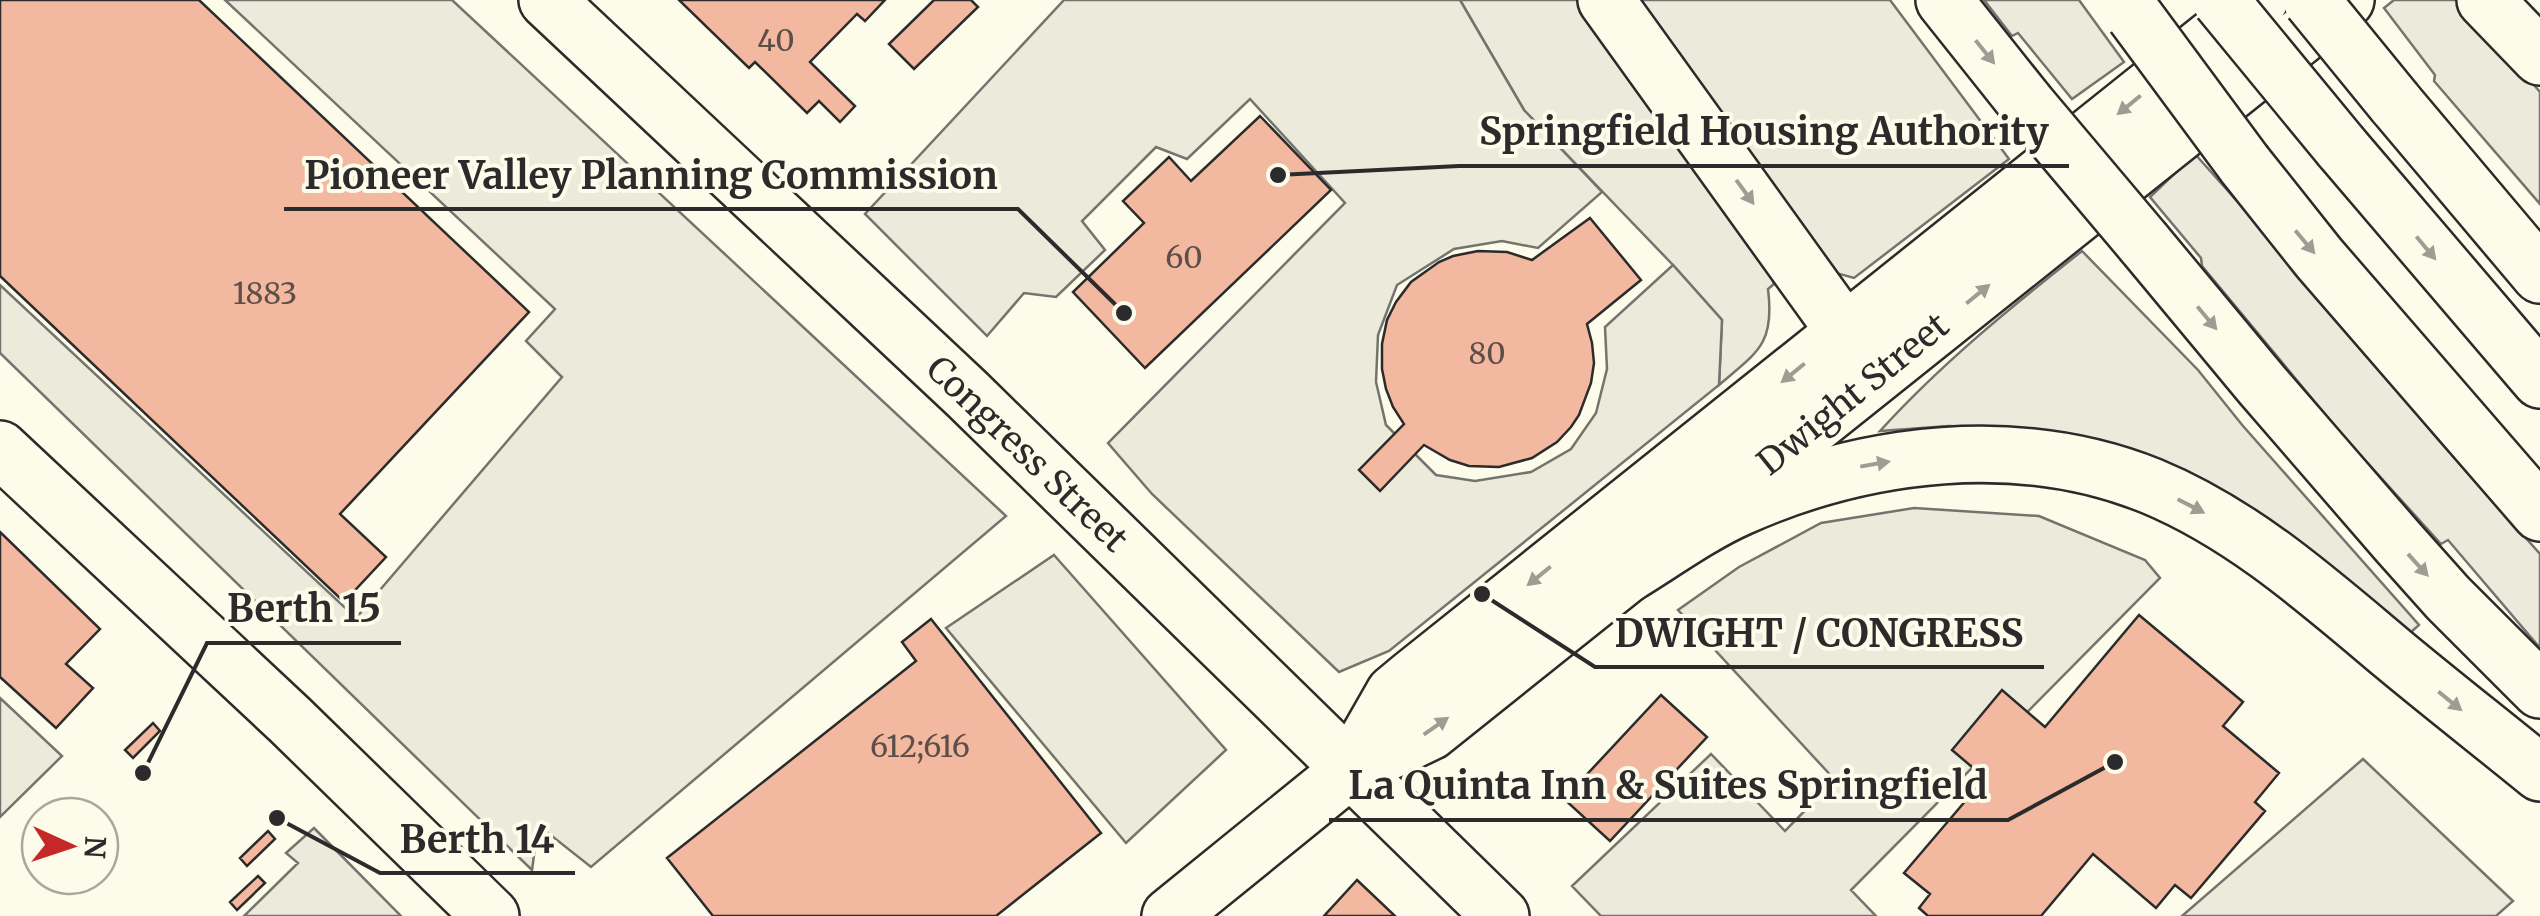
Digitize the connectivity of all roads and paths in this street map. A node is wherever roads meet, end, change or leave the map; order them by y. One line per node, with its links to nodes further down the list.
1 (547, 0): 20 (main road, Congress Street)
2 (1606, 0): 14 (main road, one-way to 14)
3 (1944, 0): 19 (main road, one-way to 19, bridge)
4 (2220, 0): 15 (main road, one-way to 15, bridge)
5 (2260, 0): 14 (main road, Dwight Street, one-way to 14)
6 (2312, 0): 13 (main road, bridge)
7 (2346, 0): 14 (main road, Dwight Street, one-way to 7)
8 (2485, 0): 12 (main road)
9 (2518, 0): 11 (main road)
10 (2128, 8): 17 (main road, one-way to 17, bridge)
11 (2540, 44)
12 (2540, 58)
13 (2540, 276)
14 (1861, 353): 18 (main road, Dwight Street); 20 (main road, Dwight Street, one-way to 20)
15 (2540, 380)
16 (0, 449): 22 (main road)
17 (2540, 513)
18 (1628, 574): 20 (main road, Dwight Street, one-way to 18); 21 (main road, one-way to 21)
19 (2540, 690)
20 (1350, 770): 23 (main road, Dwight Street); 24 (main road, Congress Street)
21 (2540, 772)
22 (491, 916)
23 (1170, 916)
24 (1501, 916)

